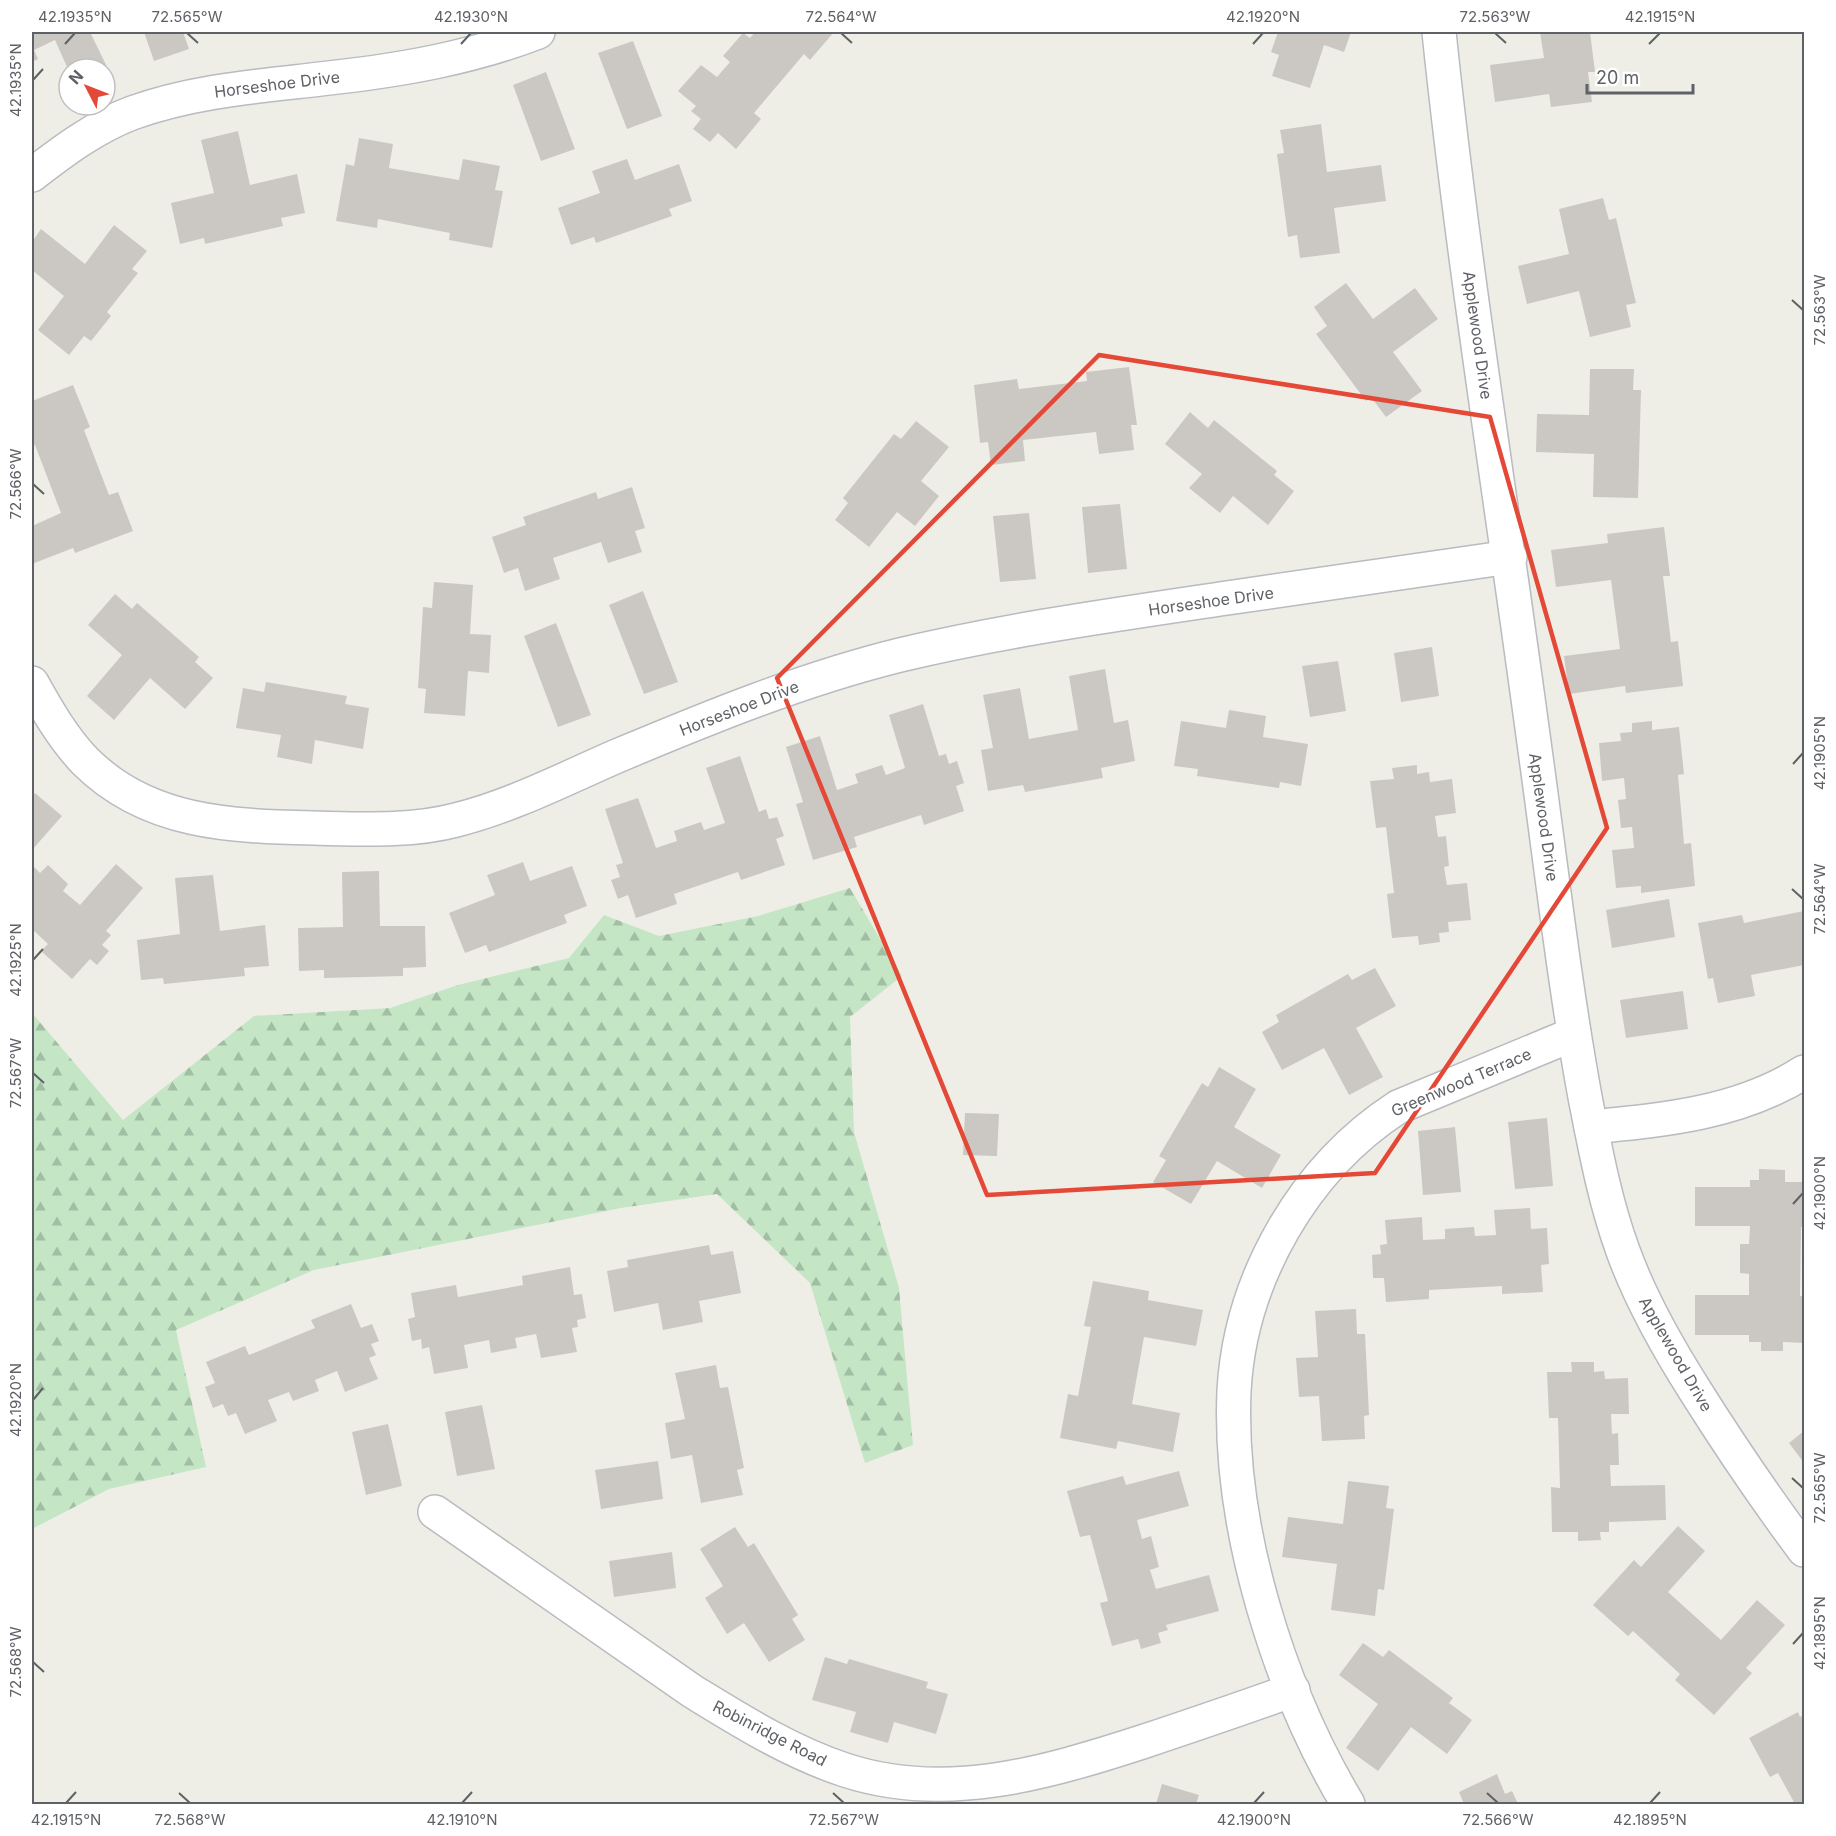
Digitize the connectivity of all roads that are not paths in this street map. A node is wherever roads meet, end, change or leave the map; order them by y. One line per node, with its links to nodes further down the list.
1 (538, 32): 3 (street, Horseshoe Drive)
2 (1439, 32): 4 (street, Applewood Drive)
3 (32, 175)
4 (1510, 557): 5 (street, Horseshoe Drive); 6 (street, Applewood Drive)
5 (32, 683)
6 (1574, 1034): 8 (street, Applewood Drive); 11 (street, Greenwood Terrace)
7 (1804, 1072): 8 (street)
8 (1591, 1127): 10 (street, Applewood Drive)
9 (435, 1512): 11 (street, Robinridge Road)
10 (1804, 1550)
11 (1293, 1690): 12 (street, Greenwood Terrace)
12 (1348, 1804)

